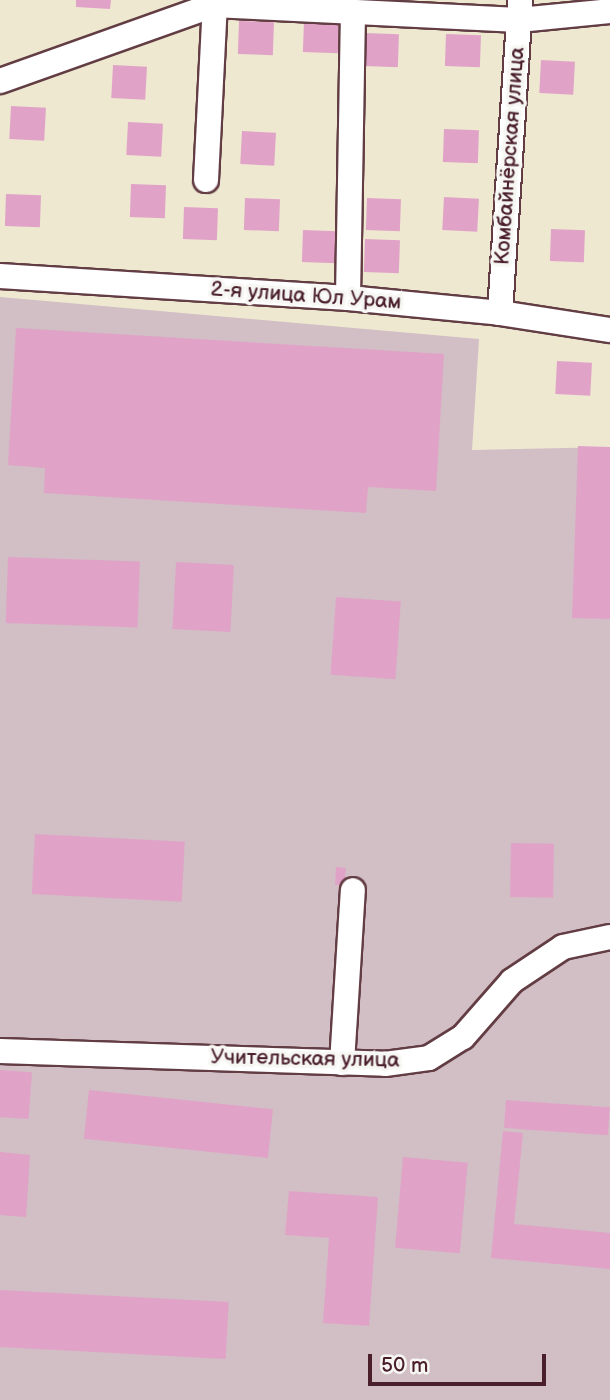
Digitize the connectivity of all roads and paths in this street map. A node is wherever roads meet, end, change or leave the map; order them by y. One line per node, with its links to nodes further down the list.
1 (214, 3): 4 (street); 5 (street); 6 (street)
2 (519, 10): 3 (street); 4 (street); 9 (street, Комбайнёрская улица)
3 (610, 11)
4 (353, 12): 8 (street)
5 (0, 81)
6 (206, 180)
7 (0, 276): 8 (street, 2-я улица Юл Урам)
8 (348, 298): 9 (street, 2-я улица Юл Урам)
9 (500, 313): 10 (street, 2-я улица Юл Урам)
10 (610, 330)
11 (353, 890): 14 (street)
12 (610, 937): 14 (street, Учительская улица)
13 (0, 1051): 14 (street, Учительская улица)
14 (342, 1063)

